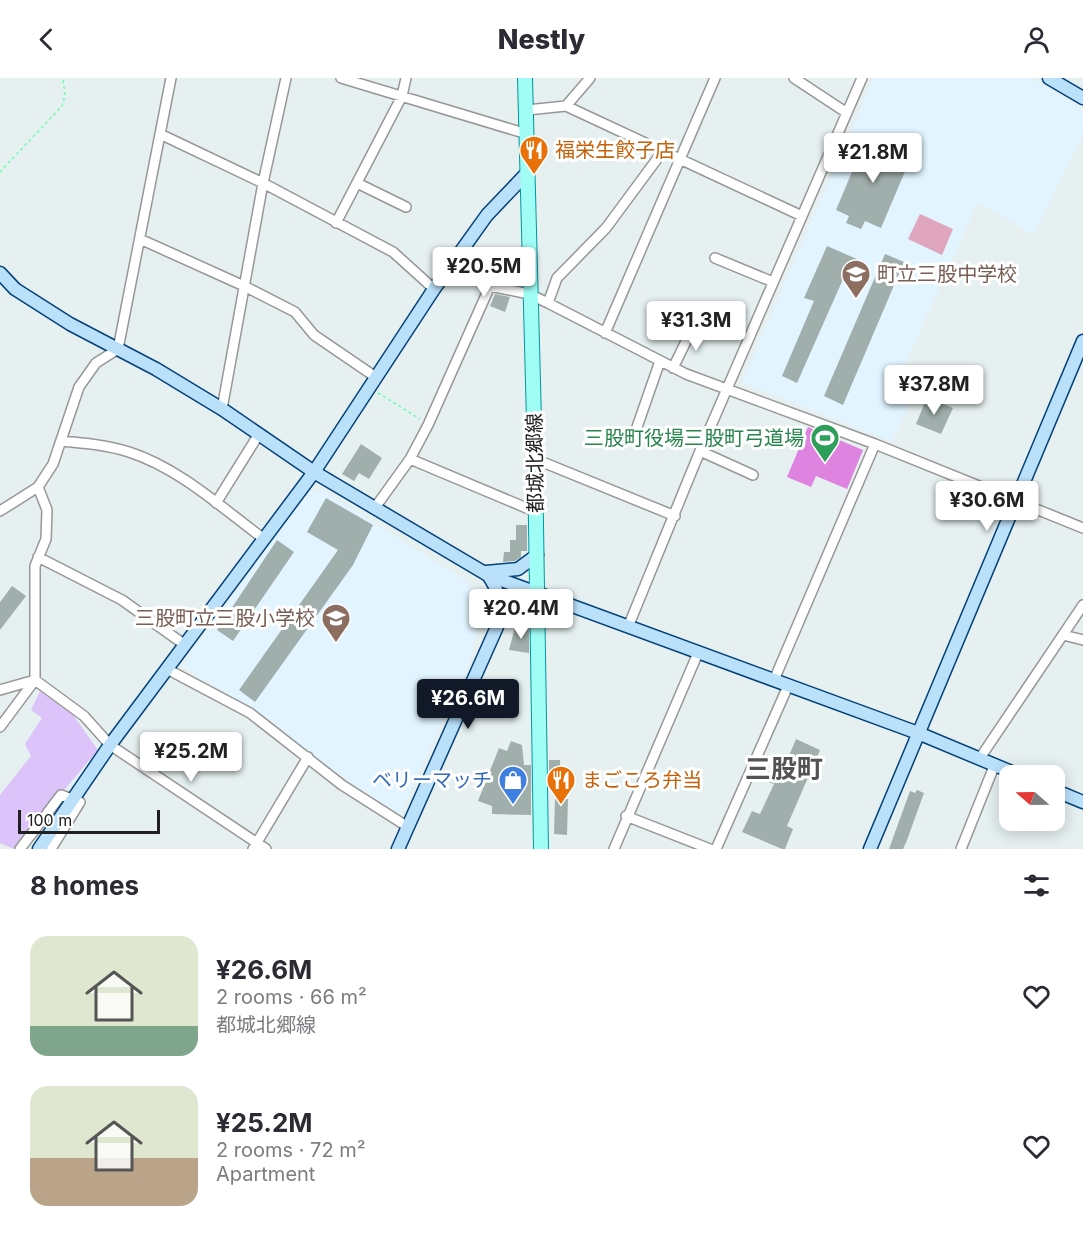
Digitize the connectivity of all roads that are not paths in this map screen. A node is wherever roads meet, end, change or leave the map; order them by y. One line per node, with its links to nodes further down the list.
1 (171, 78): 16 (street)
2 (286, 78): 21 (street)
3 (341, 78): 11 (street)
4 (406, 78): 11 (street)
5 (525, 78): 14 (main road, 都城北郷線)
6 (590, 78): 13 (street)
7 (715, 78): 19 (street)
8 (794, 78): 15 (street)
9 (862, 78): 15 (street)
10 (1049, 78): 12 (street)
11 (402, 96): 17 (street); 22 (street)
12 (1083, 98)
13 (566, 106): 14 (street); 18 (street)
14 (527, 110): 17 (main road, 都城北郷線)
15 (846, 113): 24 (street)
16 (160, 134): 21 (street); 26 (street)
17 (527, 134): 20 (main road, 都城北郷線)
18 (663, 151): 19 (street); 35 (street)
19 (680, 159): 24 (street); 37 (street)
20 (528, 172): 28 (street); 34 (main road, 都城北郷線)
21 (263, 183): 25 (street); 31 (street)
22 (357, 183): 23 (street); 25 (street)
23 (406, 207)
24 (802, 216): 30 (street)
25 (336, 223): 33 (street)
26 (140, 239): 31 (street); 39 (street)
27 (715, 258): 30 (street)
28 (455, 262): 32 (street); 33 (street)
29 (0, 273): 39 (street)
30 (773, 282): 43 (street)
31 (244, 286): 42 (street); 44 (street)
32 (490, 286): 34 (street); 50 (street)
33 (434, 289): 42 (street)
34 (530, 294): 35 (street); 51 (main road, 都城北郷線)
35 (548, 303): 37 (street)
36 (694, 325): 41 (street)
37 (605, 333): 40 (street)
38 (1083, 341): 55 (street)
39 (118, 349): 44 (street); 47 (street)
40 (660, 361): 41 (street); 45 (street)
41 (673, 368): 43 (street)
42 (373, 383): 52 (street)
43 (727, 389): 48 (street); 49 (street)
44 (222, 409): 46 (street)
45 (636, 430)
46 (260, 434): 52 (street); 56 (street)
47 (61, 441): 54 (street); 56 (street)
48 (875, 444): 55 (street); 76 (street)
49 (700, 451): 53 (street); 60 (street)
50 (410, 459): 57 (street); 59 (street)
51 (535, 459): 59 (main road, 都城北郷線); 60 (street)
52 (314, 472): 57 (street); 62 (street)
53 (753, 475)
54 (38, 487): 58 (street); 64 (street)
55 (1016, 502): 61 (street); 80 (street)
56 (216, 503): 62 (street)
57 (374, 509): 65 (street)
58 (0, 511)
59 (536, 512): 63 (main road, 都城北郷線)
60 (675, 516): 69 (street)
61 (1083, 528)
62 (264, 539): 72 (street)
63 (537, 555): 65 (street); 66 (main road, 都城北郷線)
64 (38, 557): 72 (street); 75 (street)
65 (485, 573): 66 (street); 68 (street)
66 (531, 591): 68 (street); 69 (street); 97 (main road, 都城北郷線)
67 (1083, 605): 70 (street)
68 (500, 620): 90 (street)
69 (628, 627): 73 (street)
70 (1063, 634): 71 (street); 83 (street)
71 (1083, 640)
72 (185, 645): 74 (street)
73 (698, 653): 76 (street); 89 (street)
74 (167, 669): 81 (street); 82 (street)
75 (35, 680): 78 (street); 79 (street); 81 (street)
76 (774, 680): 77 (street)
77 (788, 686): 80 (street); 100 (street)
78 (0, 690)
79 (0, 727)
80 (918, 733): 83 (street); 101 (street)
81 (110, 746): 87 (street); 91 (street)
82 (308, 757): 90 (street); 91 (street)
83 (980, 758): 84 (street)
84 (995, 765): 85 (street); 102 (street)
85 (999, 767)
86 (1065, 795): 88 (street)
87 (74, 798): 92 (street); 93 (street); 94 (street)
88 (1083, 802)
89 (626, 816): 98 (street); 99 (street)
90 (408, 827): 96 (street)
91 (255, 846): 95 (street)
92 (20, 849)
93 (39, 849)
94 (51, 849)
95 (266, 849)
96 (398, 849)
97 (541, 849)
98 (614, 849)
99 (710, 849)
100 (716, 849)
101 (870, 849)
102 (961, 849)

